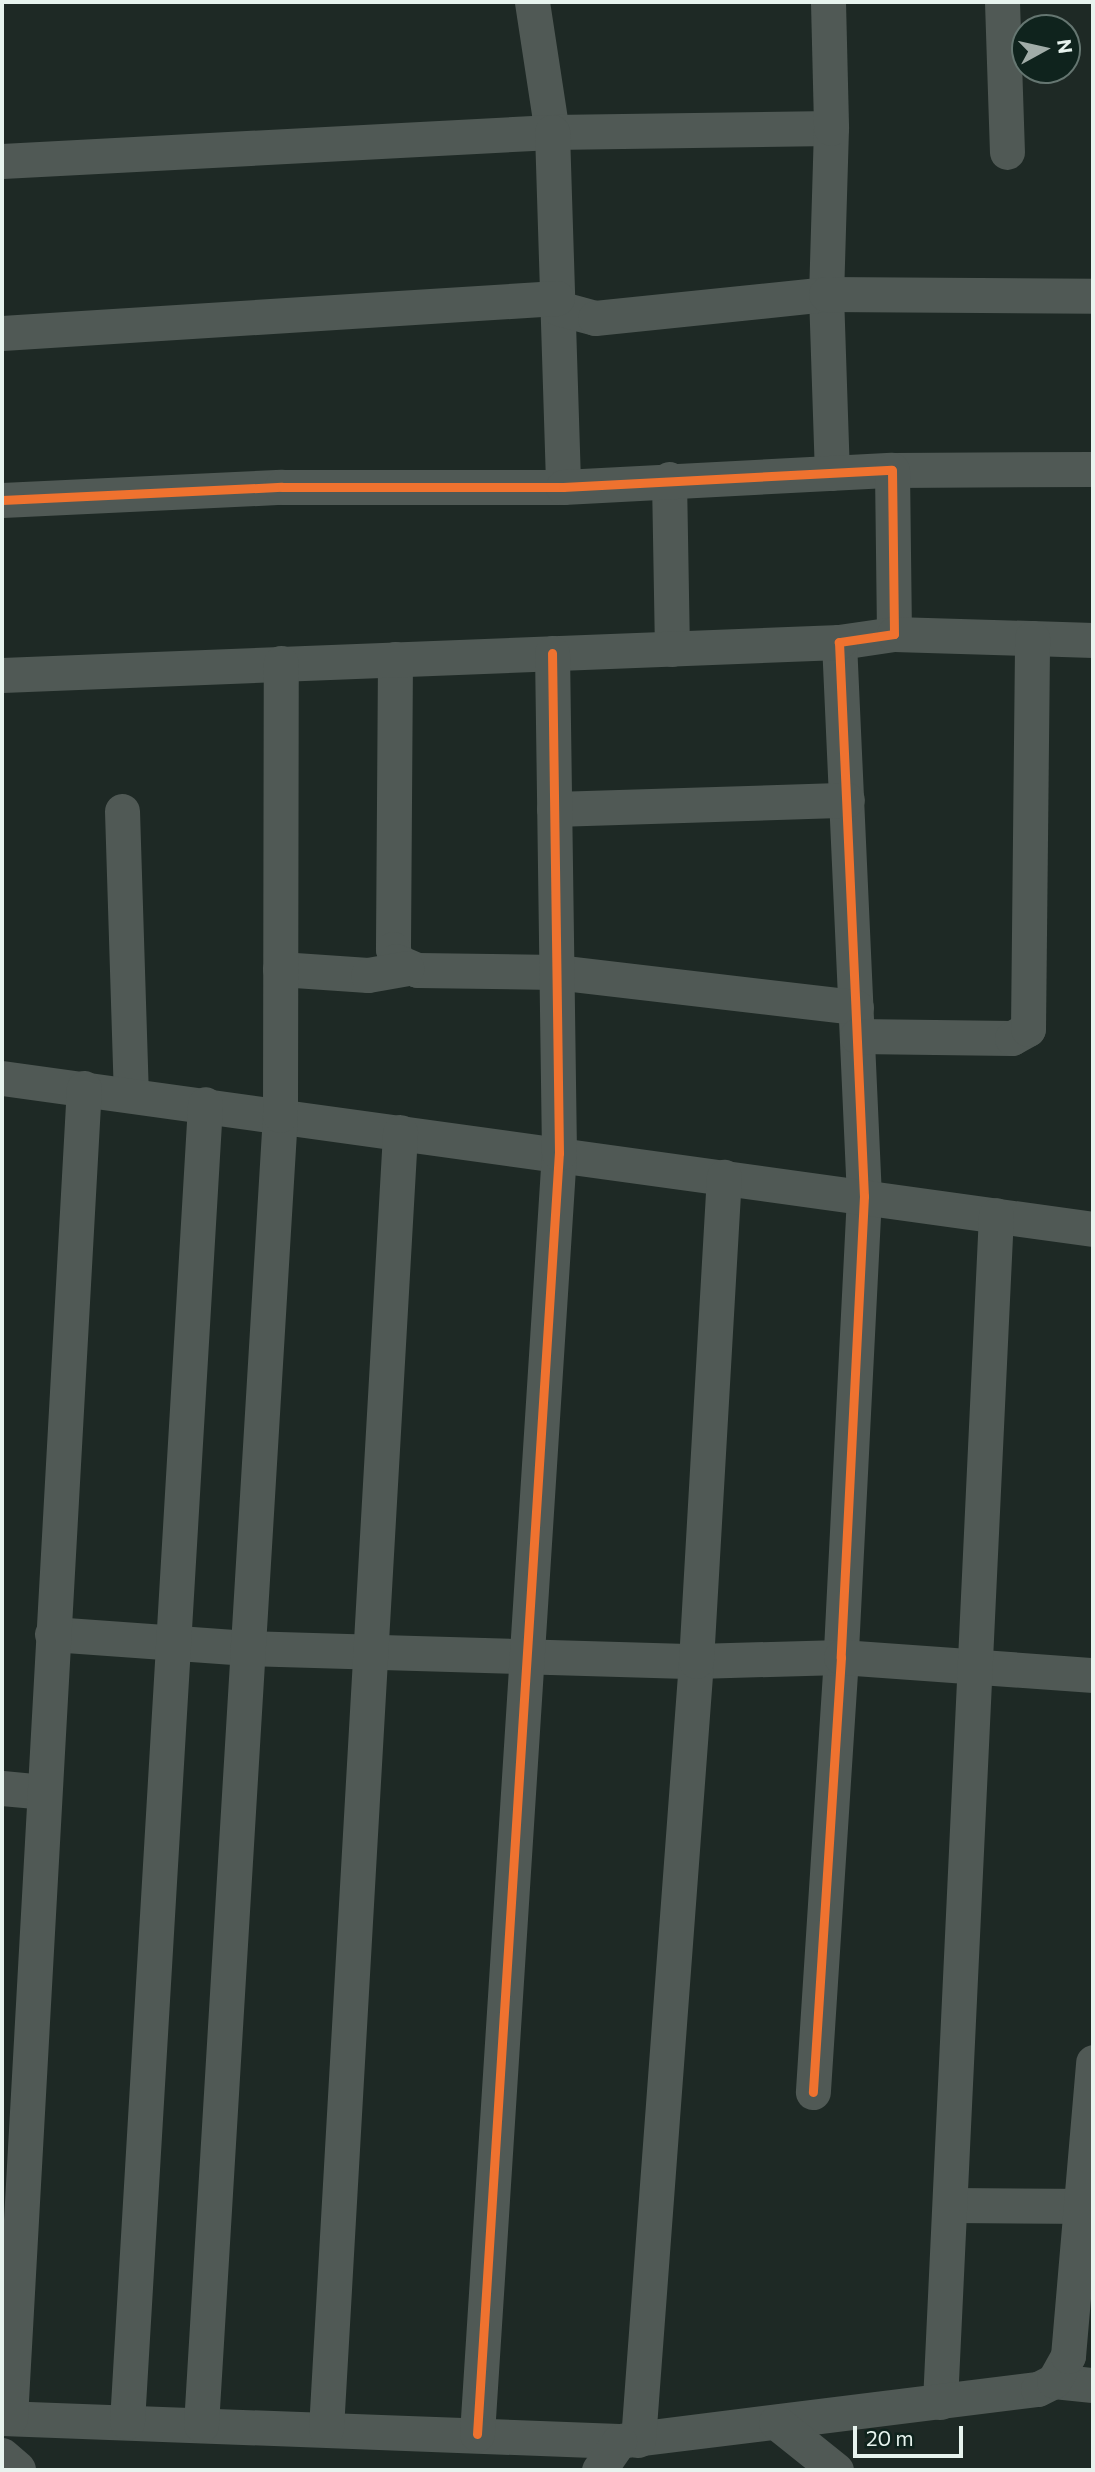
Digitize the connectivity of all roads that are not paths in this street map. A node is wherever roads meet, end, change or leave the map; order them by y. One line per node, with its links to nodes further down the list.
1 (532, 2): 5 (street)
2 (828, 2): 4 (street)
3 (1002, 2): 6 (street)
4 (831, 128): 5 (street); 8 (street)
5 (552, 132): 7 (street); 10 (street)
6 (1007, 152)
7 (2, 161)
8 (826, 294): 9 (street); 10 (street); 14 (street)
9 (1093, 296)
10 (557, 303): 11 (street); 16 (street)
11 (2, 333)
12 (1093, 469): 13 (street)
13 (892, 471): 14 (street); 18 (street)
14 (832, 473): 15 (street)
15 (669, 480): 16 (street); 22 (street)
16 (564, 487): 17 (street)
17 (2, 500)
18 (894, 634): 19 (street); 21 (street)
19 (1032, 639): 20 (street); 33 (street)
20 (1093, 640)
21 (839, 642): 22 (street); 27 (street)
22 (672, 649): 23 (street)
23 (552, 653): 24 (street); 28 (street)
24 (395, 659): 25 (street); 30 (street)
25 (281, 663): 26 (street); 31 (street)
26 (2, 675)
27 (846, 800): 28 (street); 33 (street)
28 (554, 809): 32 (street)
29 (122, 811): 36 (street)
30 (406, 968): 31 (street); 32 (street)
31 (280, 970): 38 (street)
32 (556, 972): 33 (street); 40 (street)
33 (857, 1021): 42 (street)
34 (2, 1078): 35 (street)
35 (84, 1088): 36 (street); 45 (street)
36 (131, 1094): 37 (street)
37 (205, 1104): 38 (street); 46 (street)
38 (280, 1115): 39 (street); 47 (street)
39 (400, 1132): 40 (street); 48 (street)
40 (559, 1153): 41 (street); 49 (street)
41 (724, 1177): 42 (street); 51 (street)
42 (864, 1196): 43 (street); 50 (street)
43 (996, 1215): 44 (street); 52 (street)
44 (1093, 1229)
45 (52, 1634): 46 (street); 55 (street)
46 (173, 1643): 47 (street); 65 (street)
47 (247, 1648): 48 (street); 66 (street)
48 (370, 1650): 49 (street); 67 (street)
49 (526, 1655): 51 (street); 68 (street)
50 (841, 1657): 51 (street); 52 (street); 57 (street)
51 (696, 1661): 69 (street)
52 (976, 1664): 53 (street); 58 (street)
53 (1093, 1675)
54 (2, 1788): 55 (street)
55 (44, 1792): 63 (street)
56 (1093, 2062): 59 (street)
57 (813, 2092)
58 (951, 2205): 59 (street); 62 (street)
59 (1088, 2206): 60 (street)
60 (1054, 2381): 61 (street); 62 (street)
61 (1093, 2385)
62 (940, 2402): 64 (street)
63 (6, 2418): 65 (street)
64 (776, 2422): 69 (street); 73 (street)
65 (127, 2423): 66 (street)
66 (201, 2425): 67 (street)
67 (326, 2429): 68 (street)
68 (477, 2434): 69 (street)
69 (629, 2441): 72 (street)
70 (2, 2457): 71 (street)
71 (17, 2470)
72 (599, 2470)
73 (836, 2470)

